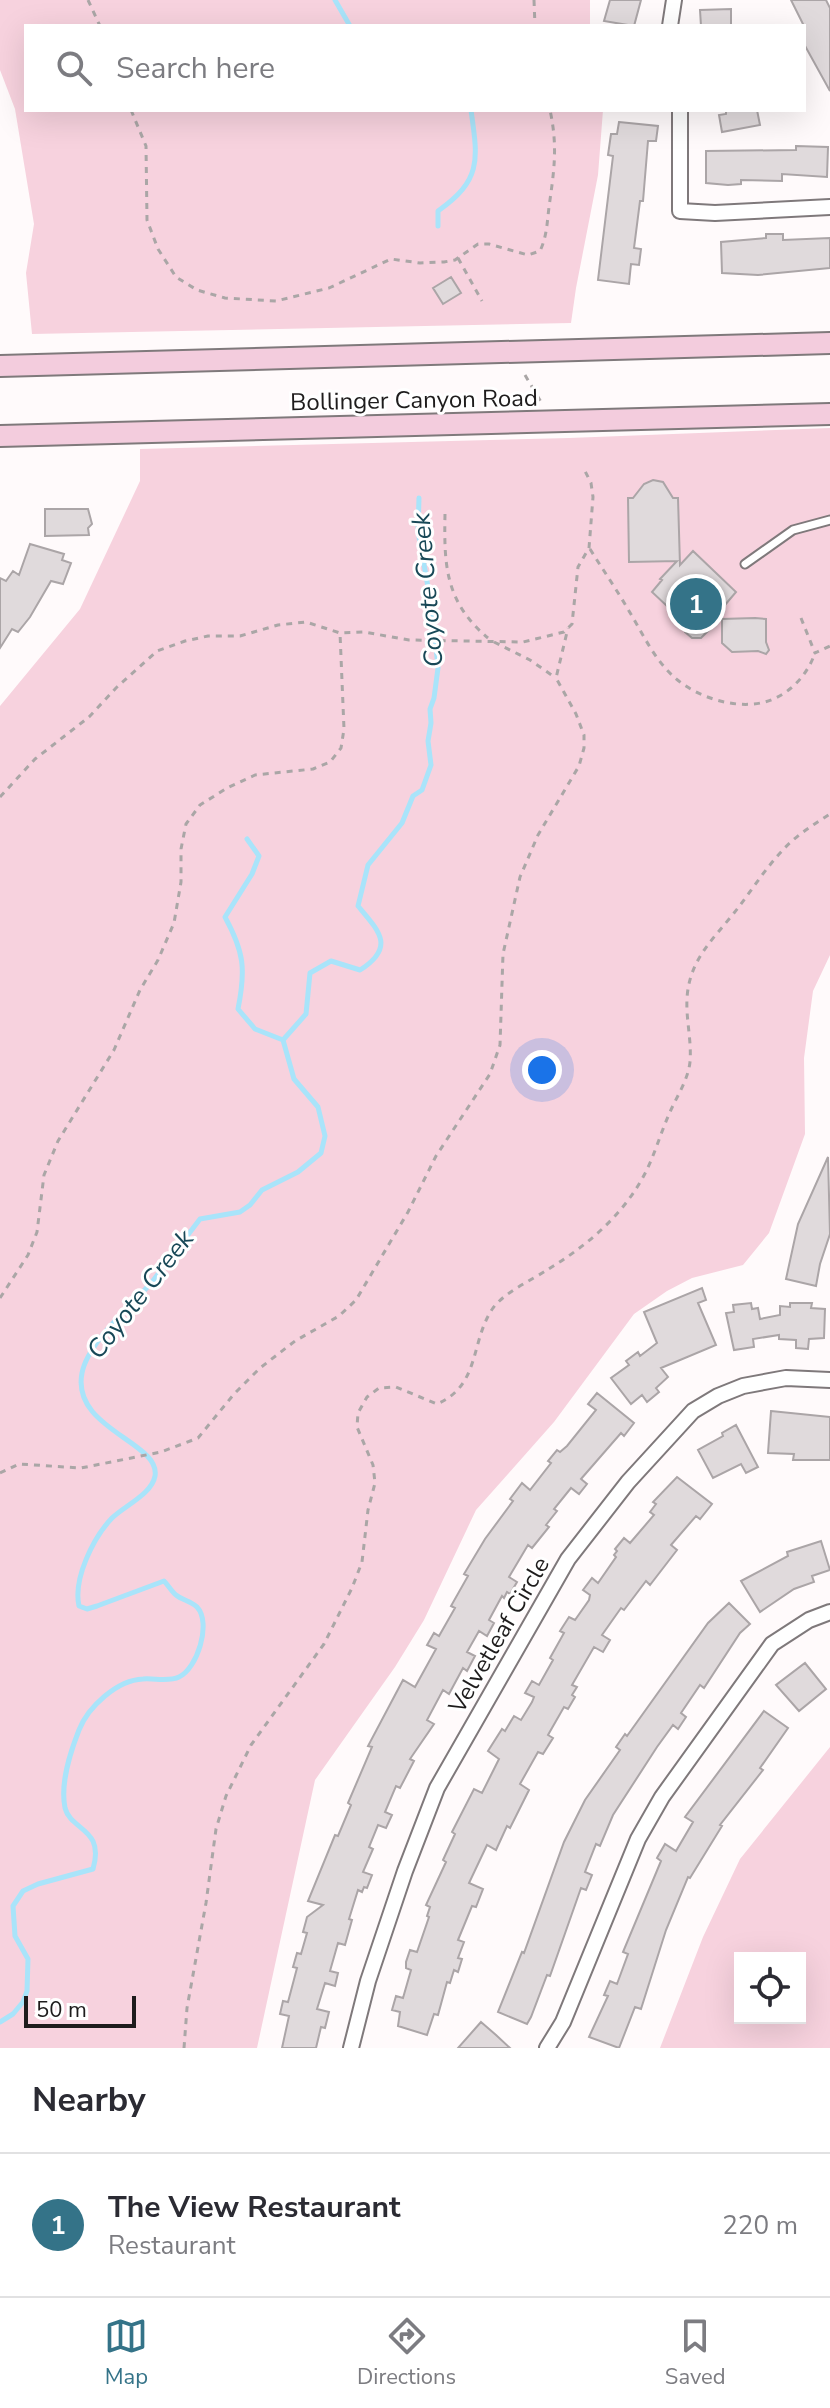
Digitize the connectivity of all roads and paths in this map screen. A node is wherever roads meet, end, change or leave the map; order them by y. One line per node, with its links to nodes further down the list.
1 (88, 0): 4 (path)
2 (534, 0): 5 (path)
3 (674, 0): 6 (street)
4 (99, 24)
5 (535, 24)
6 (670, 24)
7 (132, 112): 11 (path)
8 (550, 112): 11 (path)
9 (680, 112): 10 (street)
10 (830, 207)
11 (458, 258): 12 (path)
12 (482, 301)
13 (830, 343): 14 (main road, Bollinger Canyon Road)
14 (0, 366)
15 (525, 375): 16 (path)
16 (541, 402)
17 (830, 414): 18 (main road, Bollinger Canyon Road)
18 (0, 436)
19 (584, 469): 22 (path)
20 (445, 514): 27 (path)
21 (830, 520): 23 (lane)
22 (589, 548): 25 (path); 29 (path)
23 (745, 564)
24 (801, 618): 29 (path)
25 (568, 628): 27 (path); 30 (path)
26 (340, 633): 27 (path); 31 (path); 33 (path)
27 (490, 639): 30 (path)
28 (830, 646): 29 (path)
29 (815, 653)
30 (556, 678): 35 (path)
31 (0, 797)
32 (830, 814): 37 (path)
33 (0, 1298)
34 (830, 1380): 38 (street, Velvetleaf Circle)
35 (0, 1473)
36 (830, 1612): 39 (street)
37 (184, 2048)
38 (351, 2048)
39 (547, 2048)

